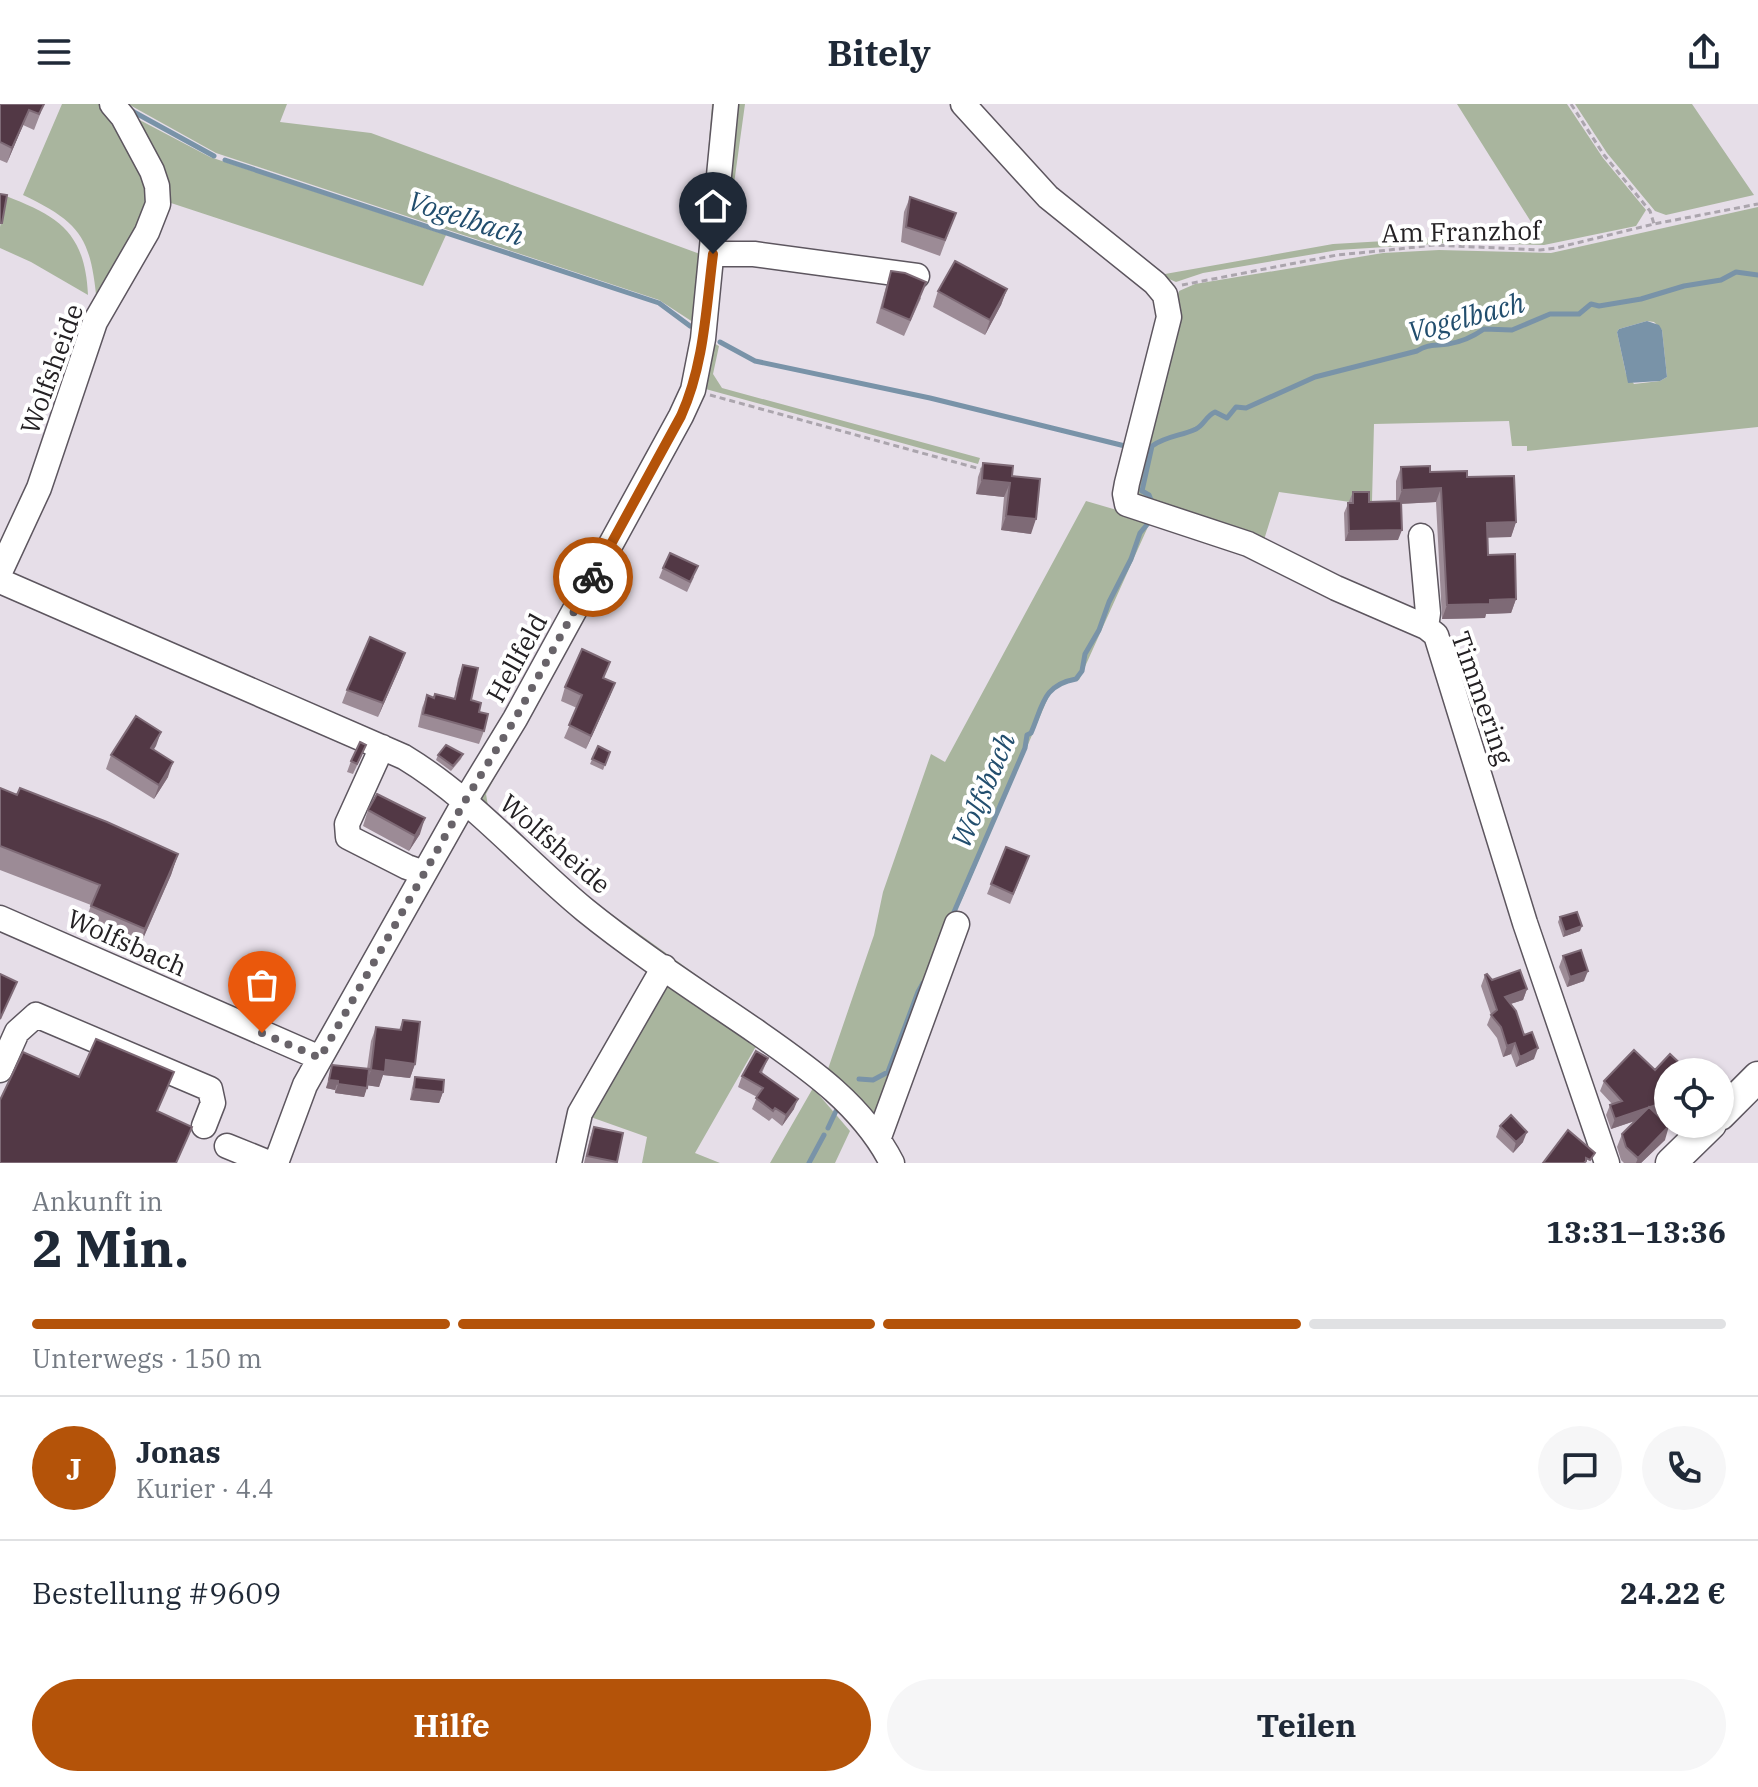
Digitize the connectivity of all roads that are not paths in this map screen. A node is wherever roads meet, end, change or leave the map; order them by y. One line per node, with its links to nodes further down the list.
1 (112, 104): 7 (street, Wolfsheide)
2 (726, 104): 4 (street, Hellfeld)
3 (963, 104): 9 (street, Timmering)
4 (713, 254): 5 (street); 11 (street, Hellfeld)
5 (917, 276)
6 (1421, 536): 9 (street)
7 (0, 572)
8 (0, 581): 10 (street, Wolfsheide)
9 (1426, 627): 28 (street, Timmering)
10 (382, 747): 11 (street, Wolfsheide); 12 (street)
11 (465, 801): 12 (street, Hellfeld); 15 (street, Wolfsheide)
12 (424, 873): 16 (street, Hellfeld)
13 (0, 918): 16 (street, Wolfsbach)
14 (957, 924): 21 (street)
15 (664, 967): 21 (street, Wolfsheide); 26 (street)
16 (320, 1058): 25 (street, Hellfeld)
17 (0, 1070): 20 (street)
18 (1758, 1077): 19 (main road)
19 (1734, 1101)
20 (204, 1126)
21 (879, 1137): 27 (street, Wolfsheide)
22 (1697, 1138): 29 (main road)
23 (227, 1146): 24 (street)
24 (269, 1163)
25 (276, 1163)
26 (569, 1163)
27 (892, 1163)
28 (1607, 1163)
29 (1671, 1163)

